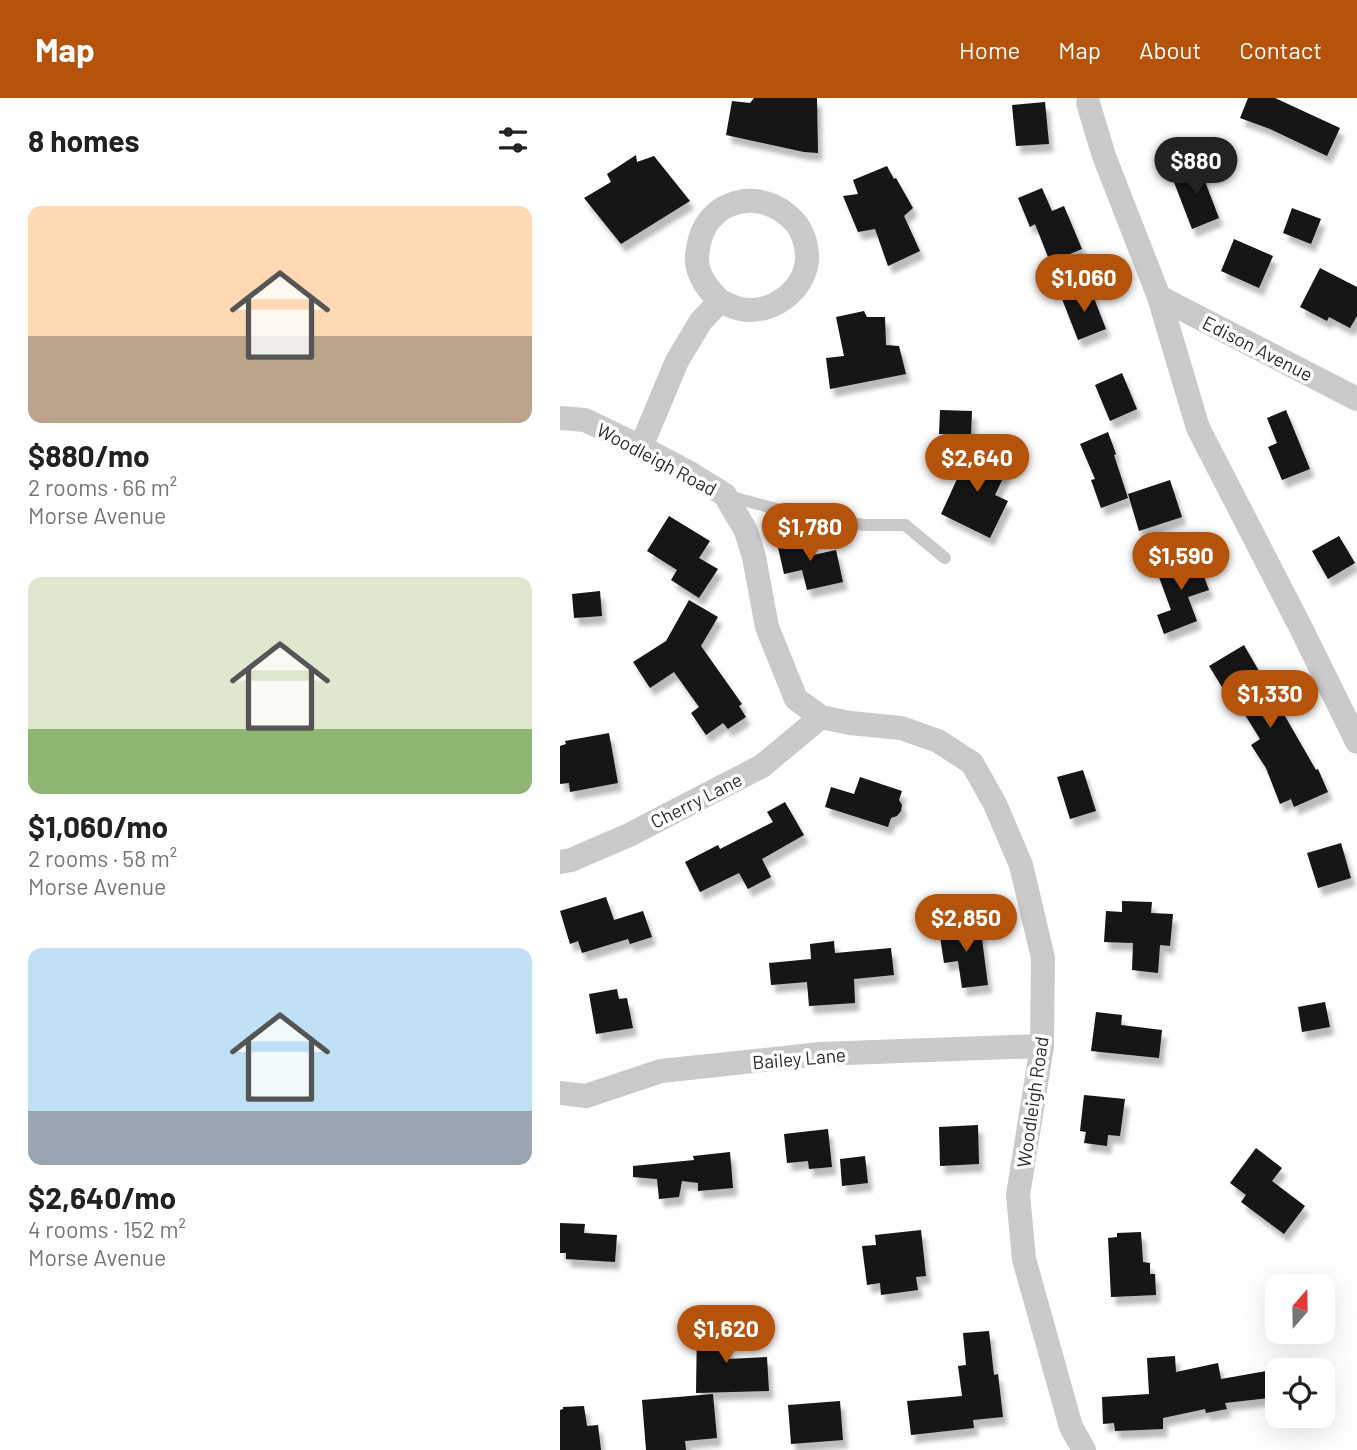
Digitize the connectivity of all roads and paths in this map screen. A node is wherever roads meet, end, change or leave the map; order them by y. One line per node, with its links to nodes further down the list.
1 (1088, 103): 2 (street)
2 (1159, 297): 4 (street, Edison Avenue); 10 (street)
3 (720, 301): 3 (street); 6 (street)
4 (1357, 399)
5 (560, 418): 6 (street, Woodleigh Road)
6 (641, 447): 7 (street, Woodleigh Road)
7 (724, 495): 8 (lane); 9 (street, Woodleigh Road)
8 (945, 558)
9 (821, 717): 11 (street, Cherry Lane); 12 (street, Woodleigh Road)
10 (1357, 742)
11 (560, 862)
12 (1042, 1046): 13 (street, Bailey Lane); 14 (street, Woodleigh Road)
13 (560, 1093)
14 (1084, 1450)

